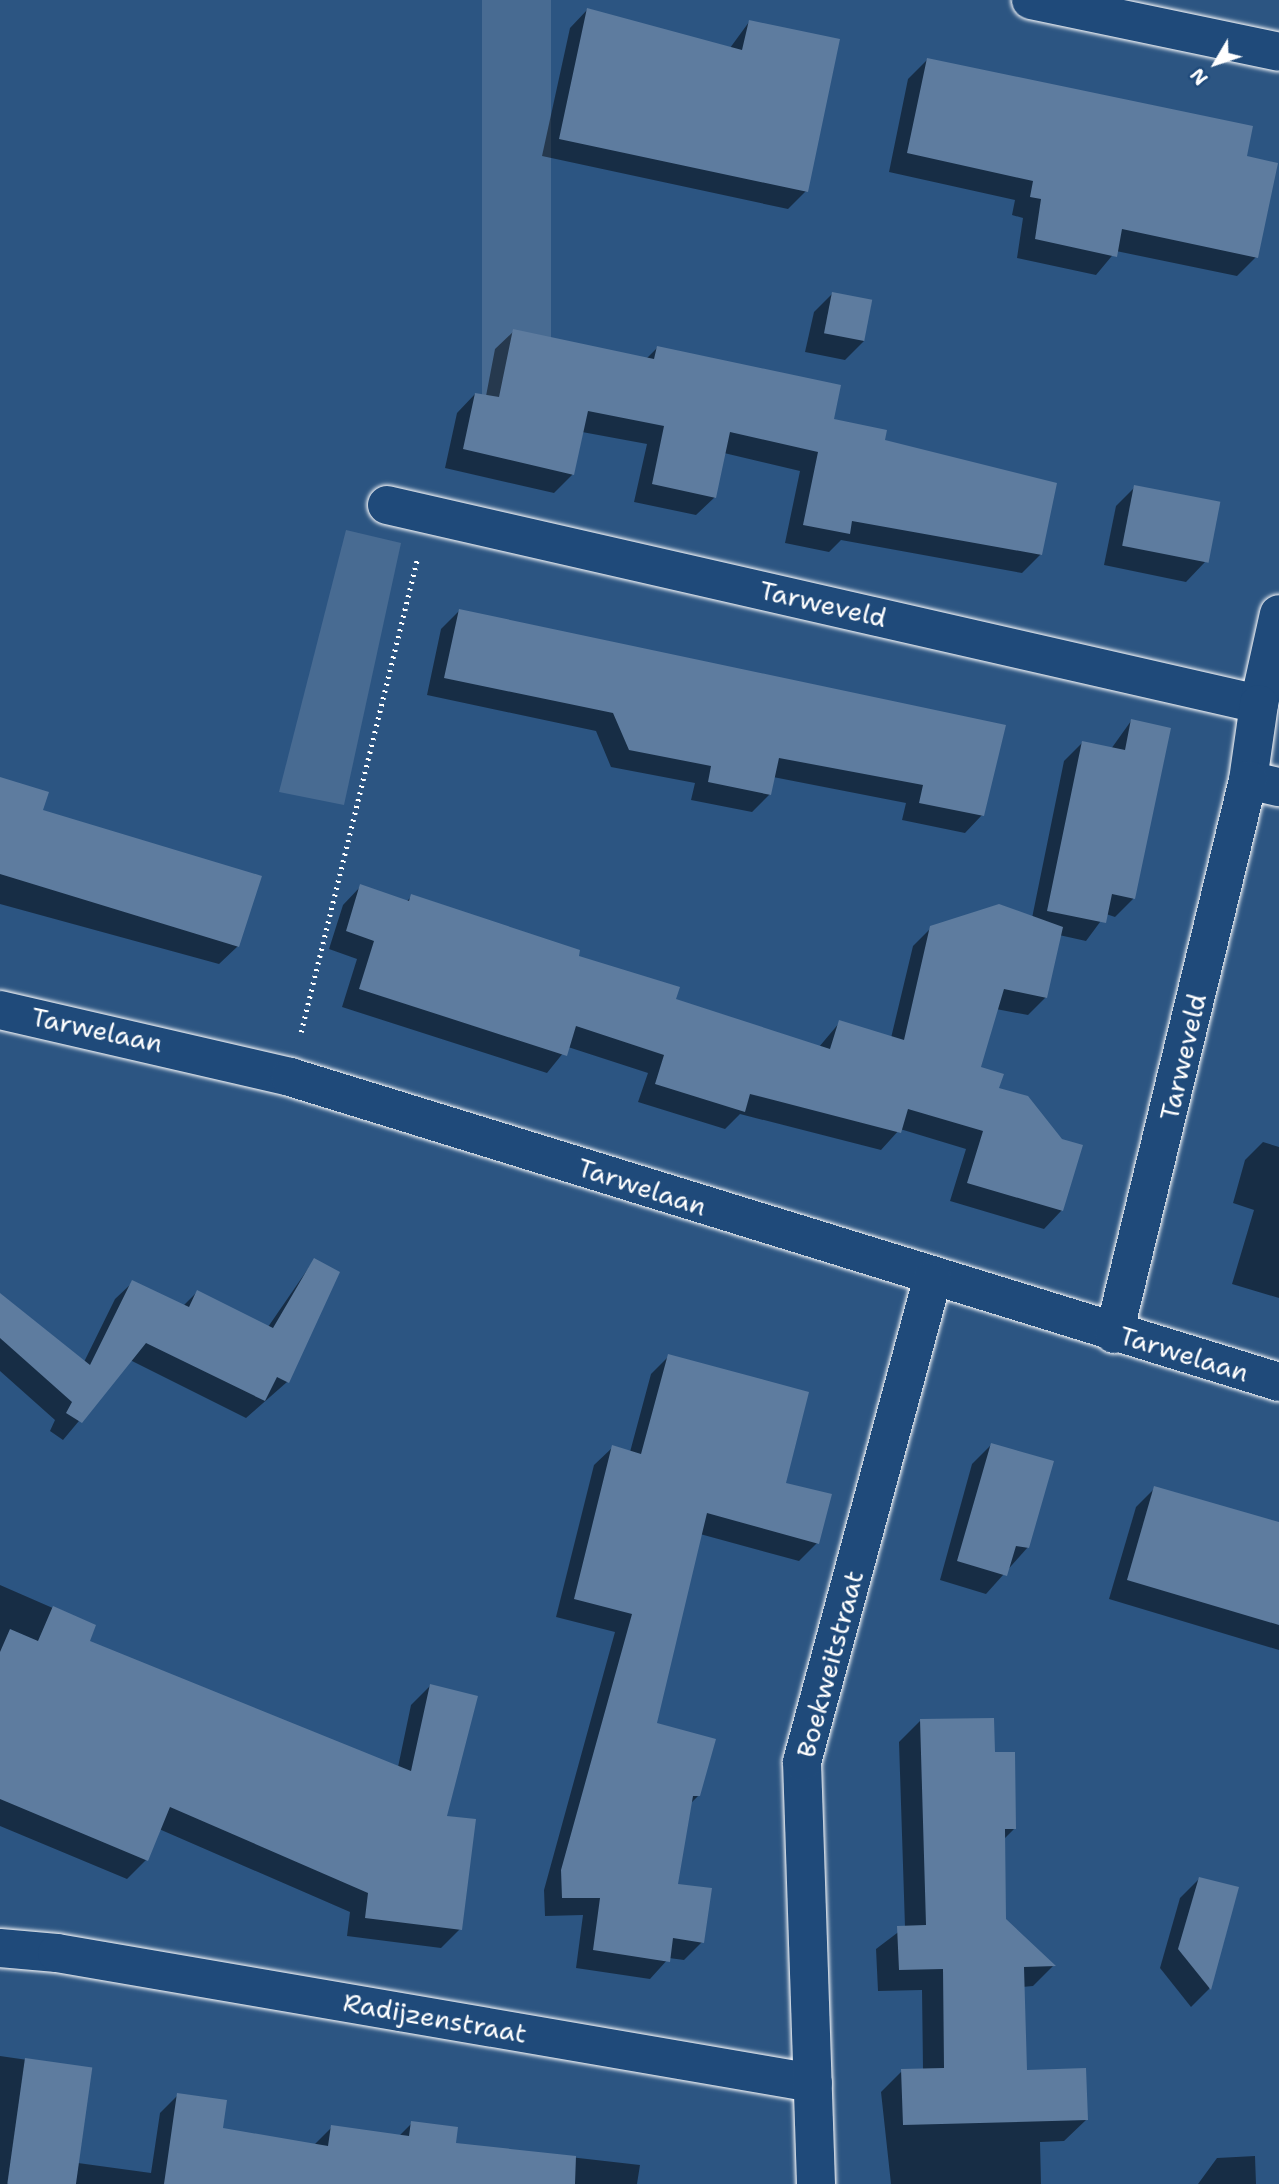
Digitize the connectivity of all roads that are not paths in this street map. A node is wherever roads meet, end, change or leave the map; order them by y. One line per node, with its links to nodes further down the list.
1 (1031, 0): 2 (street)
2 (1279, 52)
3 (387, 505): 5 (street, Tarweveld)
4 (1279, 614): 5 (street, Tarweveld)
5 (1259, 704): 6 (street, Tarweveld)
6 (1263, 784): 9 (street, Tarweveld)
7 (0, 1010): 8 (street, Tarwelaan)
8 (932, 1280): 9 (street, Tarwelaan); 14 (street, Boekweitstraat)
9 (1114, 1334): 10 (street, Tarwelaan)
10 (1279, 1382)
11 (0, 1921): 13 (street, Radijzenstraat)
12 (0, 1948): 13 (street, Radijzenstraat)
13 (57, 1952): 14 (street, Radijzenstraat)
14 (813, 2083): 15 (street, Boekweitstraat)
15 (816, 2184)

